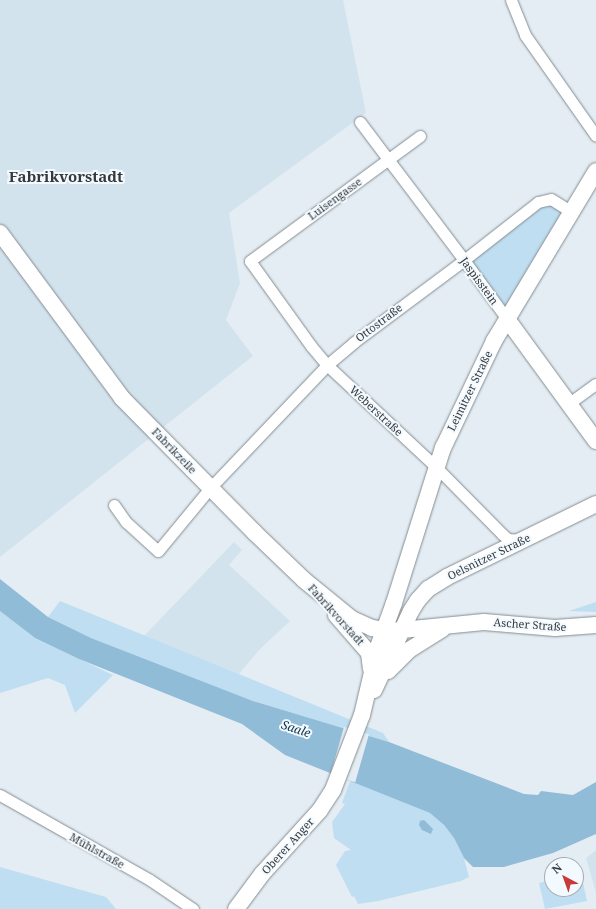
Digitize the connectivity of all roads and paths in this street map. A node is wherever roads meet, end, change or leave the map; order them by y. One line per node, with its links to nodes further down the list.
1 (510, 0): 4 (street)
2 (360, 122): 5 (street, Jaspisstein)
3 (420, 136): 5 (street, Luisengasse)
4 (596, 136)
5 (388, 160): 9 (street, Jaspisstein); 10 (street, Luisengasse)
6 (596, 171): 7 (street, Leimitzer Straße)
7 (572, 212): 9 (street, Ottostraße); 11 (street, Leimitzer Straße)
8 (0, 233): 17 (street, Fabrikzeile)
9 (464, 260): 11 (street, Jaspisstein); 12 (street, Ottostraße)
10 (250, 261): 12 (street, Weberstraße)
11 (507, 319): 14 (street, Jaspisstein); 16 (street, Leimitzer Straße)
12 (327, 365): 16 (street, Weberstraße); 17 (street, Ottostraße)
13 (596, 384): 14 (street)
14 (568, 404): 15 (street, Jaspisstein)
15 (596, 441)
16 (436, 467): 20 (street, Weberstraße); 24 (street, Leimitzer Straße)
17 (210, 488): 19 (street, Ottostraße); 21 (street, Fabrikzeile)
18 (596, 504): 20 (street, Oelsnitzer Straße)
19 (114, 506)
20 (522, 540): 25 (street, Oelsnitzer Straße)
21 (304, 580): 24 (street, Fabrikzeile); 26 (street, Fabrikvorstadt)
22 (463, 623): 23 (street, Ascher Straße); 25 (street, Ascher Straße); 27 (street, Ascher Straße)
23 (596, 625)
24 (384, 631): 25 (street, Fabrikzeile); 26 (street, Leimitzer Straße)
25 (402, 631): 27 (street, Oelsnitzer Straße)
26 (371, 672): 28 (street)
27 (375, 688): 28 (street)
28 (360, 720): 31 (street, Oberer Anger)
29 (0, 795): 30 (street, Mühlstraße)
30 (193, 909)
31 (236, 909)

